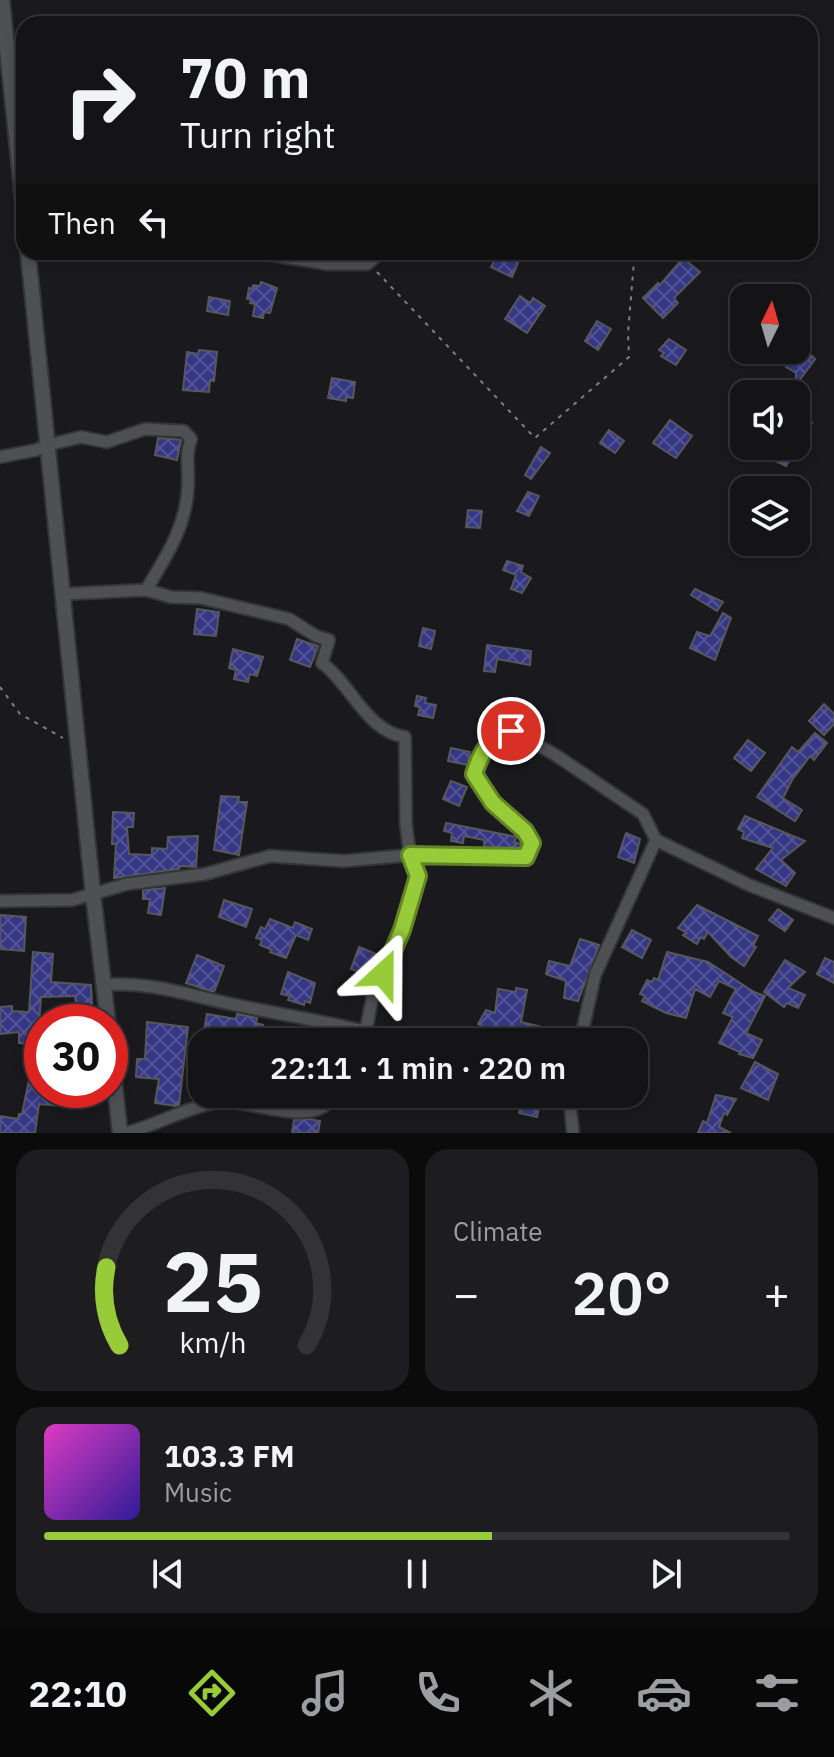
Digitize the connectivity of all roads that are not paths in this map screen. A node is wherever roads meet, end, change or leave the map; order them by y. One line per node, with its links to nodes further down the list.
1 (2, 0): 2 (street)
2 (16, 135)
3 (29, 260): 6 (street)
4 (303, 260): 5 (street)
5 (372, 260)
6 (48, 445): 7 (street); 8 (street); 9 (street)
7 (0, 457)
8 (146, 590): 9 (street); 11 (street)
9 (63, 594): 12 (street)
10 (656, 840): 11 (street); 14 (street); 19 (street)
11 (410, 855): 12 (street); 18 (street)
12 (93, 894): 13 (street); 15 (street)
13 (0, 901)
14 (834, 918)
15 (104, 985): 16 (street); 17 (street)
16 (106, 1004)
17 (356, 1028)
18 (366, 1028)
19 (583, 1028)
20 (119, 1108): 25 (street)
21 (201, 1108): 25 (street)
22 (270, 1108): 23 (street)
23 (320, 1108)
24 (570, 1108): 26 (street)
25 (122, 1133)
26 (573, 1133)

